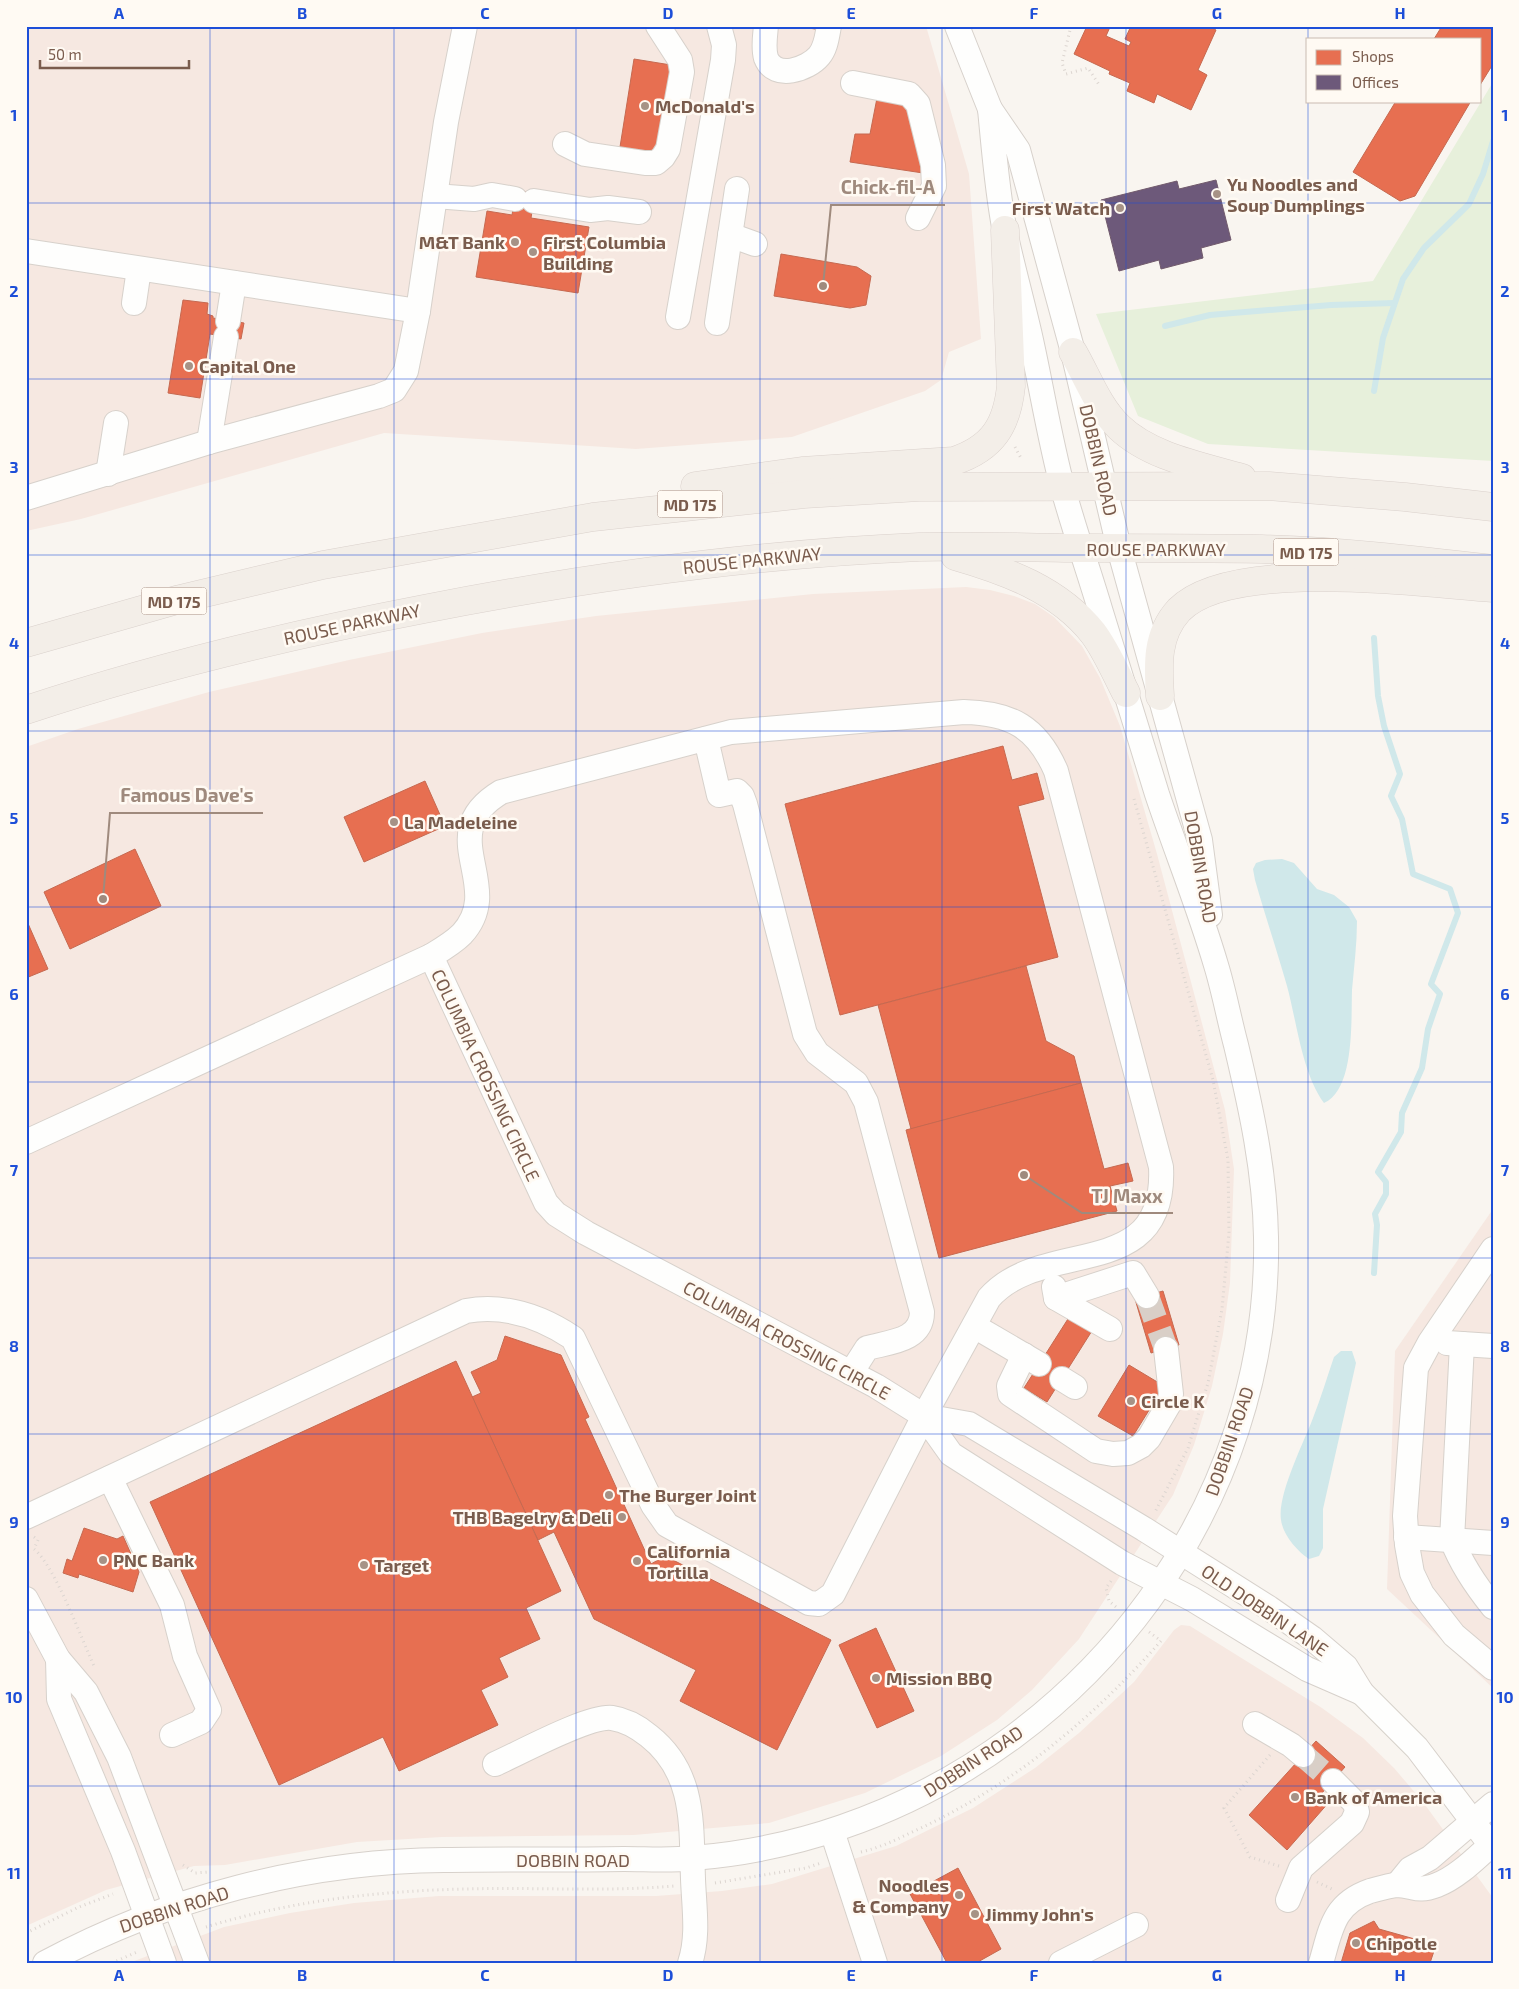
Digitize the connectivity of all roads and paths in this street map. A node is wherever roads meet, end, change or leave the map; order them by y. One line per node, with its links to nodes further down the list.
1 (465, 26): 13 (street)
2 (658, 26): 11 (street)
3 (719, 26): 24 (street)
4 (766, 26): 5 (street)
5 (829, 26)
6 (957, 26): 10 (street, DOBBIN ROAD)
7 (1071, 26): 9 (path)
8 (853, 83): 15 (street)
9 (1100, 86)
10 (990, 109): 16 (street, DOBBIN ROAD); 26 (street, DOBBIN ROAD)
11 (565, 144)
12 (737, 189): 17 (street)
13 (435, 196): 14 (street); 23 (street)
14 (639, 212)
15 (918, 218)
16 (1004, 230): 32 (street, DOBBIN ROAD); 40 (main road)
17 (730, 235): 18 (street); 25 (street)
18 (755, 244)
19 (26, 251): 20 (street)
20 (139, 269): 21 (street); 22 (street)
21 (234, 283): 23 (street); 29 (street)
22 (134, 303)
23 (418, 311): 29 (street)
24 (678, 317)
25 (717, 323)
26 (1073, 352): 33 (street, DOBBIN ROAD); 34 (main road)
27 (116, 422): 31 (street)
28 (1010, 441): 30 (path)
29 (209, 442): 31 (street)
30 (1022, 460)
31 (108, 474): 35 (street)
32 (1062, 486): 33 (main road, MD 175); 38 (street, DOBBIN ROAD); 40 (main road, MD 175)
33 (1106, 486): 34 (main road, MD 175); 39 (street, DOBBIN ROAD)
34 (1269, 486): 36 (main road, MD 175)
35 (26, 498)
36 (1493, 507)
37 (923, 547): 38 (main road, ROUSE PARKWAY / MD 175); 44 (main road); 46 (main road, ROUSE PARKWAY / MD 175)
38 (1082, 548): 39 (main road, ROUSE PARKWAY / MD 175); 44 (street, DOBBIN ROAD)
39 (1119, 548): 41 (main road, ROUSE PARKWAY / MD 175); 45 (street, DOBBIN ROAD)
40 (323, 565): 43 (main road, MD 175)
41 (1493, 569)
42 (1493, 588): 45 (main road)
43 (26, 643)
44 (1126, 693): 50 (street, DOBBIN ROAD)
45 (1160, 696): 50 (street, DOBBIN ROAD)
46 (26, 710)
47 (706, 739): 49 (street); 53 (street); 62 (street)
48 (1132, 792): 65 (path)
49 (431, 956): 51 (street, COLUMBIA CROSSING CIRCLE); 62 (street, COLUMBIA CROSSING CIRCLE)
50 (1216, 966): 70 (street, DOBBIN ROAD)
51 (26, 1142)
52 (1493, 1249): 58 (street)
53 (1049, 1266): 55 (street); 56 (street)
54 (1147, 1296): 55 (street)
55 (1056, 1298): 57 (street)
56 (974, 1326): 61 (street); 63 (street)
57 (1110, 1329)
58 (1430, 1342): 59 (street); 67 (street)
59 (1462, 1344): 60 (street); 68 (street)
60 (1493, 1346)
61 (1166, 1349)
62 (851, 1373): 63 (street, COLUMBIA CROSSING CIRCLE)
63 (924, 1416): 64 (street); 70 (street, COLUMBIA CROSSING CIRCLE); 71 (street, COLUMBIA CROSSING CIRCLE)
64 (110, 1478): 66 (street); 80 (street)
65 (1160, 1504)
66 (26, 1517)
67 (1406, 1538): 68 (street); 77 (street)
68 (1452, 1540): 69 (street); 75 (street)
69 (1493, 1543)
70 (1182, 1554): 71 (street, DOBBIN ROAD); 78 (street, OLD DOBBIN LANE)
71 (1163, 1582): 78 (street, OLD DOBBIN LANE); 87 (street, DOBBIN ROAD)
72 (1106, 1588): 74 (path)
73 (26, 1600): 76 (street)
74 (1109, 1601)
75 (1493, 1606)
76 (58, 1660): 99 (street); 100 (street)
77 (1493, 1668)
78 (1362, 1693): 86 (street, OLD DOBBIN LANE)
79 (1255, 1724): 82 (street)
80 (172, 1735)
81 (1272, 1753): 91 (path)
82 (1303, 1755)
83 (496, 1764): 89 (street)
84 (1333, 1781): 98 (street)
85 (1493, 1804): 86 (street)
86 (1473, 1821): 88 (street, OLD DOBBIN LANE); 94 (street)
87 (832, 1830): 89 (street, DOBBIN ROAD); 110 (street)
88 (1492, 1845): 94 (street)
89 (692, 1859): 99 (street, DOBBIN ROAD); 109 (street)
90 (806, 1868): 93 (path)
91 (1288, 1869)
92 (1313, 1880): 97 (path)
93 (722, 1882)
94 (1397, 1885): 112 (street)
95 (666, 1887): 101 (path)
96 (113, 1894): 103 (path)
97 (1337, 1894)
98 (1288, 1900)
99 (176, 1905): 100 (street, DOBBIN ROAD); 108 (street)
100 (147, 1916): 105 (street, DOBBIN ROAD); 107 (street)
101 (215, 1924)
102 (1136, 1925): 111 (street)
103 (26, 1933)
104 (137, 1952): 106 (path)
105 (45, 1963)
106 (112, 1963)
107 (164, 1963)
108 (197, 1963)
109 (690, 1963)
110 (875, 1963)
111 (1062, 1963)
112 (1321, 1963)

